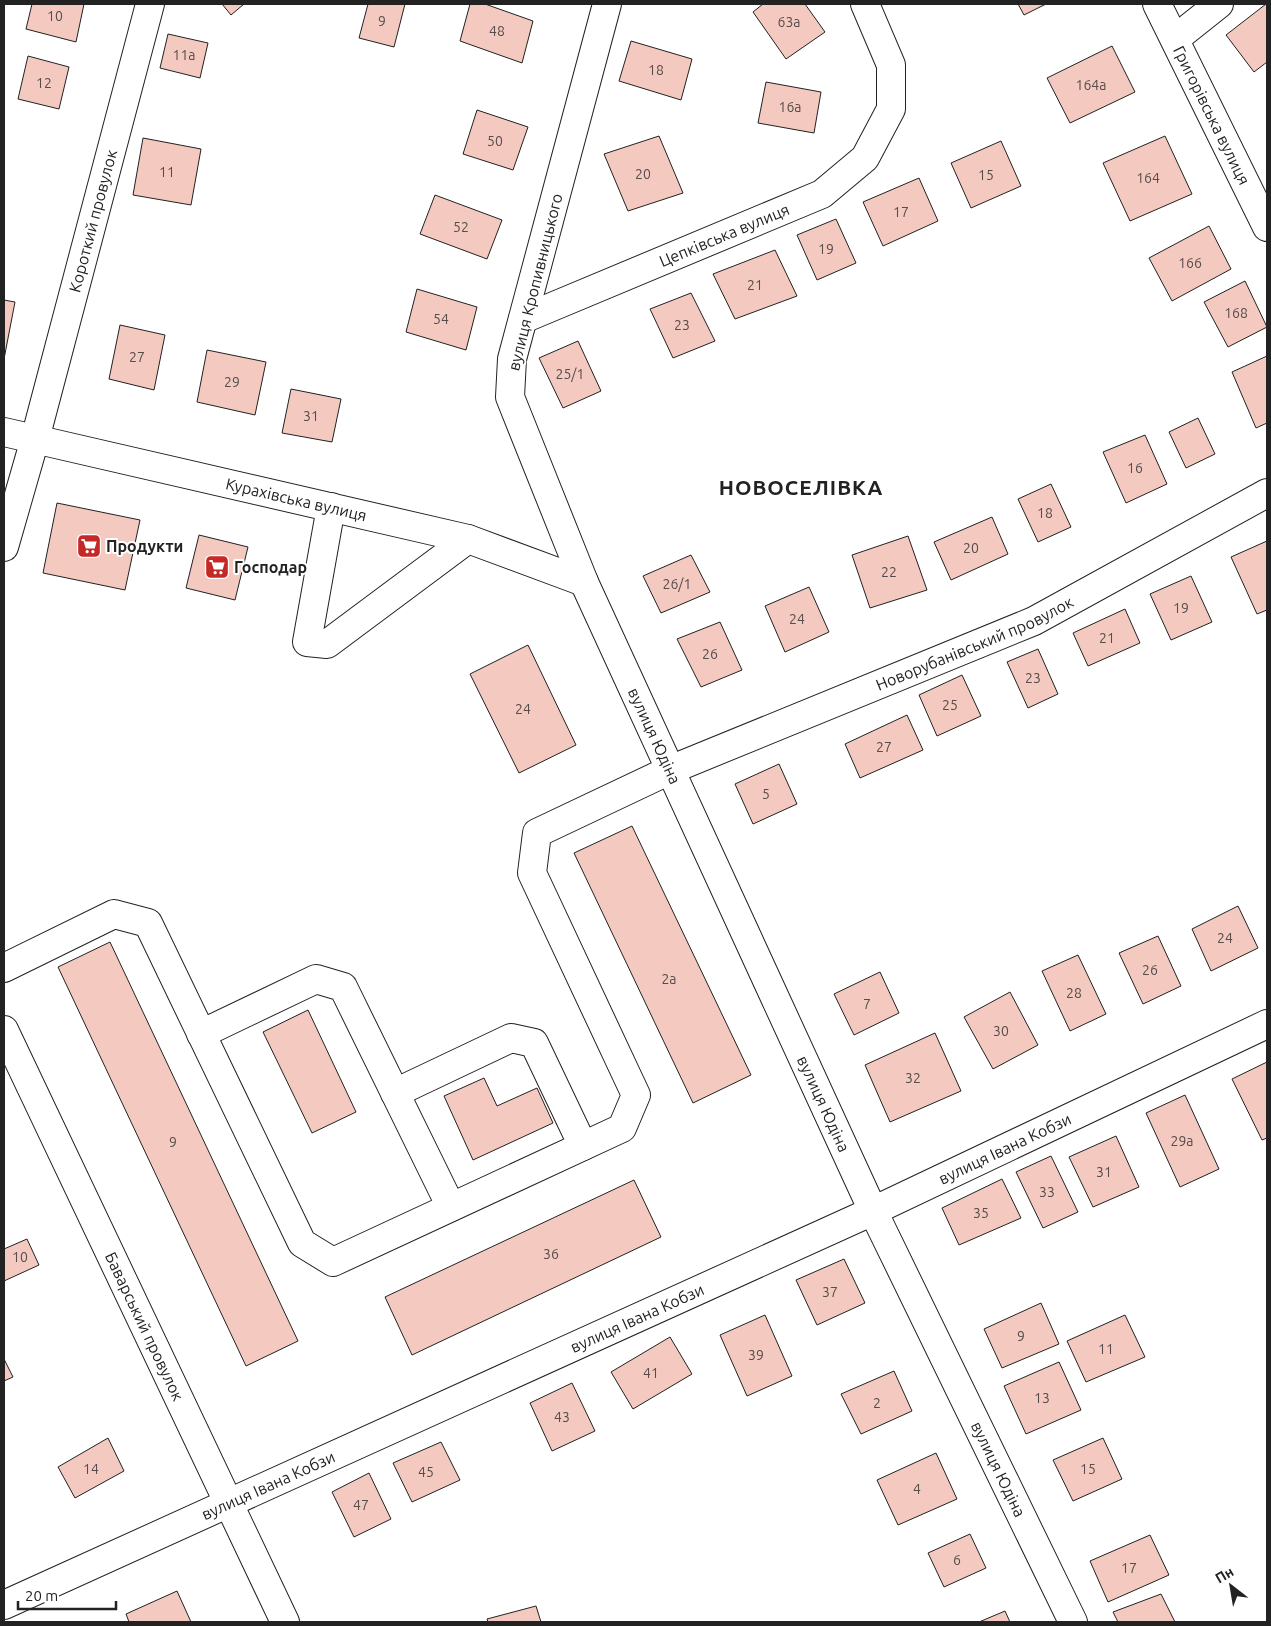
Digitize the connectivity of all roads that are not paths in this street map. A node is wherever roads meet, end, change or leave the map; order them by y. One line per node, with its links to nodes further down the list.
1 (150, 4): 10 (street, Короткий провулок)
2 (607, 4): 8 (street, вулиця Кропивницького)
3 (865, 4): 8 (street, Цепківська вулиця)
4 (1157, 4): 6 (street, Григорівська вулиця)
5 (1219, 4): 6 (street)
6 (1175, 39): 7 (street, Григорівська вулиця)
7 (1267, 227)
8 (523, 319): 15 (street, вулиця Кропивницького)
9 (4, 432): 10 (street, Курахівська вулиця)
10 (35, 439): 12 (street, Курахівська вулиця); 14 (street)
11 (1267, 493): 16 (street, Новорубанівський провулок)
12 (331, 507): 13 (street, Курахівська вулиця); 13 (street)
13 (468, 539): 15 (street, Курахівська вулиця)
14 (4, 548)
15 (584, 582): 16 (street, вулиця Юдіна)
16 (670, 770): 22 (street, Новорубанівський провулок); 24 (street, вулиця Юдіна)
17 (4, 968): 20 (street)
18 (1267, 1024): 24 (street, вулиця Івана Кобзи)
19 (4, 1030): 25 (street, Баварський провулок)
20 (202, 1034): 21 (street); 23 (street)
21 (395, 1093): 22 (street); 23 (street)
22 (583, 1146): 23 (street)
23 (451, 1207)
24 (873, 1211): 25 (street, вулиця Івана Кобзи); 28 (street, вулиця Юдіна)
25 (228, 1504): 26 (street, вулиця Івана Кобзи); 27 (street, Баварський провулок)
26 (4, 1605)
27 (285, 1622)
28 (1073, 1622)

